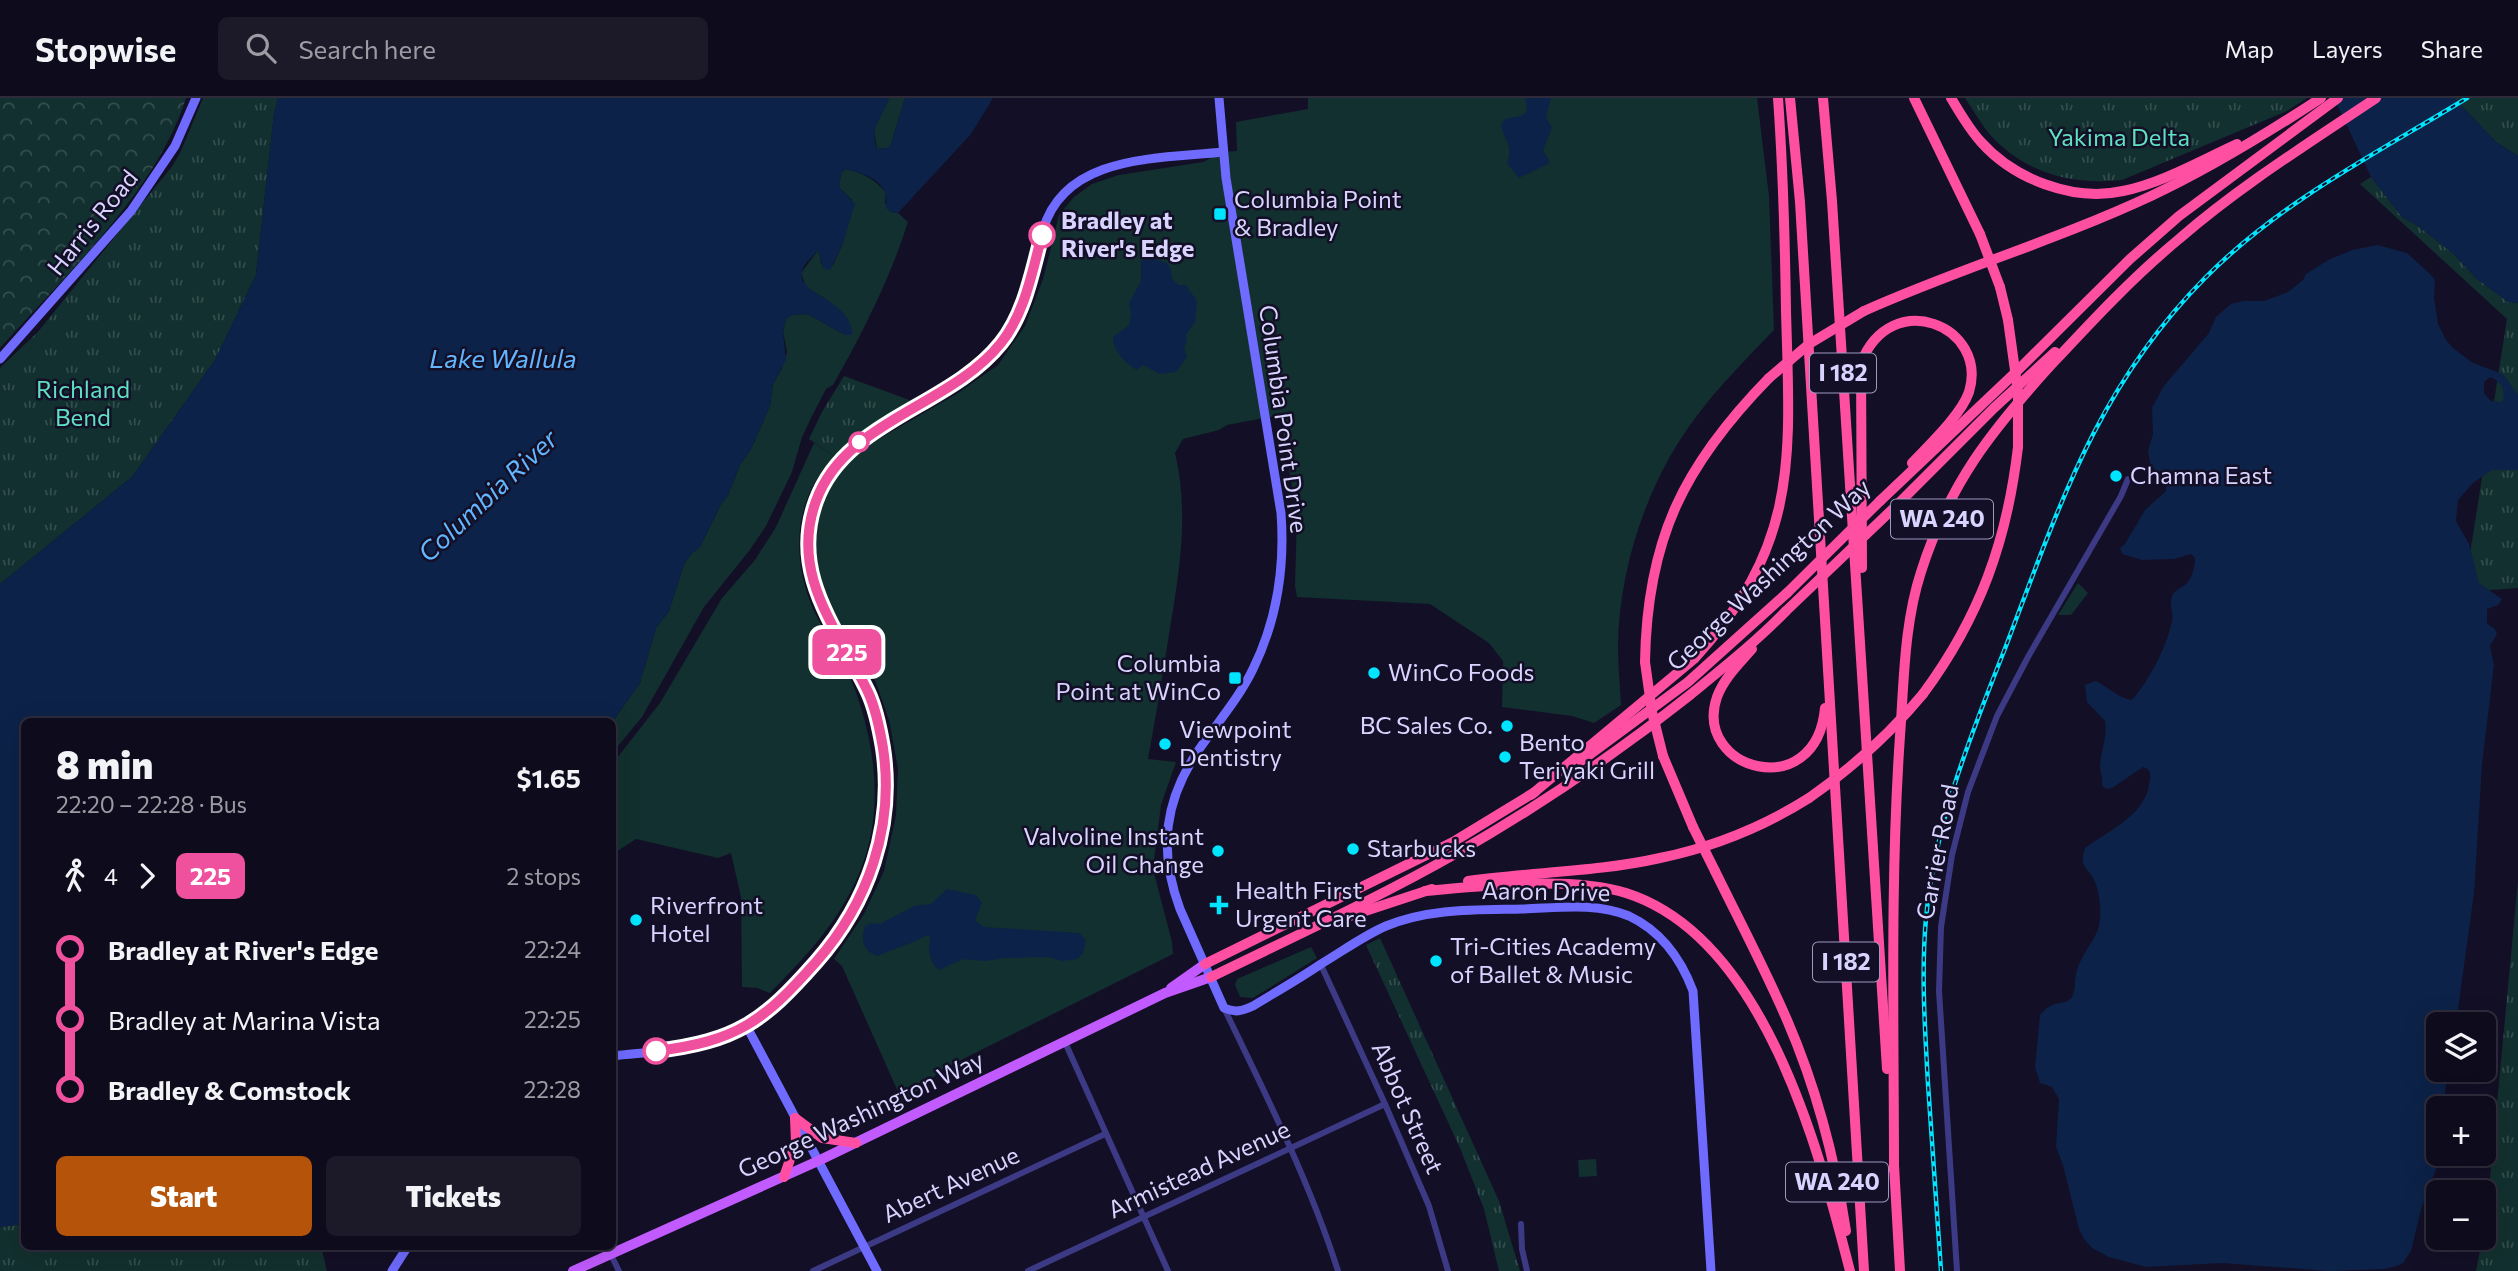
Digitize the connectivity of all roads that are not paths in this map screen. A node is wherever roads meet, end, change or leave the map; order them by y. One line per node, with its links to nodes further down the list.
1 (196, 98): 15 (street, Harris Road)
2 (1219, 98): 13 (street, Columbia Point Drive)
3 (1778, 98): 21 (highway)
4 (1790, 98): 20 (highway, I 182)
5 (1823, 98): 19 (highway, I 182)
6 (1914, 98): 22 (highway, bridge)
7 (1951, 98): 12 (highway)
8 (2321, 98): 11 (highway, WA 240)
9 (2338, 98): 11 (highway, George Washington Way)
10 (2376, 98): 14 (highway, WA 240)
11 (2304, 115): 12 (highway, WA 240); 17 (highway, George Washington Way)
12 (2287, 120): 56 (highway, WA 240, bridge)
13 (1223, 152): 24 (street, Columbia Point Drive); 29 (street)
14 (2111, 300): 18 (highway, George Washington Way, bridge); 38 (highway, WA 240)
15 (0, 359)
16 (2128, 479): 59 (street, Carrier Road)
17 (1881, 501): 19 (highway); 21 (highway, George Washington Way, bridge)
18 (1785, 612): 20 (highway); 23 (highway, George Washington Way)
19 (1861, 648): 38 (highway, I 182)
20 (1826, 653): 57 (highway, I 182)
21 (1531, 794): 24 (highway, George Washington Way)
22 (1426, 891): 23 (highway); 56 (highway)
23 (1303, 932): 26 (highway, George Washington Way)
24 (1205, 964): 26 (street, Columbia Point Drive); 27 (main road, George Washington Way)
25 (1321, 965): 28 (street, Aaron Drive); 32 (street, Abbot Street); 55 (street, Aaron Drive)
26 (1211, 977): 27 (main road, George Washington Way); 28 (street)
27 (1165, 993): 30 (main road, George Washington Way)
28 (1224, 1008): 36 (street)
29 (747, 1027): 31 (street); 33 (street)
30 (1064, 1040): 34 (street); 35 (main road, George Washington Way)
31 (616, 1056)
32 (1385, 1104): 36 (street, Armistead Avenue); 53 (street, Abbot Street)
33 (795, 1118): 35 (highway); 37 (street); 39 (highway)
34 (1105, 1135): 40 (street); 42 (street, Abert Avenue)
35 (856, 1143): 37 (main road, George Washington Way)
36 (1290, 1149): 40 (street, Armistead Avenue); 52 (street)
37 (818, 1161): 39 (main road, George Washington Way); 42 (street)
38 (1894, 1170): 58 (highway, I 182)
39 (784, 1177): 44 (main road, George Washington Way)
40 (1145, 1216): 50 (street, Armistead Avenue); 51 (street)
41 (1521, 1224): 54 (street)
42 (864, 1247): 48 (street, Abert Avenue); 49 (street)
43 (405, 1250): 45 (street)
44 (610, 1253): 46 (main road, George Washington Way); 47 (street)
45 (392, 1271)
46 (573, 1271)
47 (619, 1271)
48 (813, 1271)
49 (877, 1271)
50 (1028, 1271)
51 (1168, 1271)
52 (1338, 1271)
53 (1446, 1271)
54 (1527, 1271)
55 (1712, 1271)
56 (1851, 1271)
57 (1864, 1271)
58 (1900, 1271)
59 (1956, 1271)

